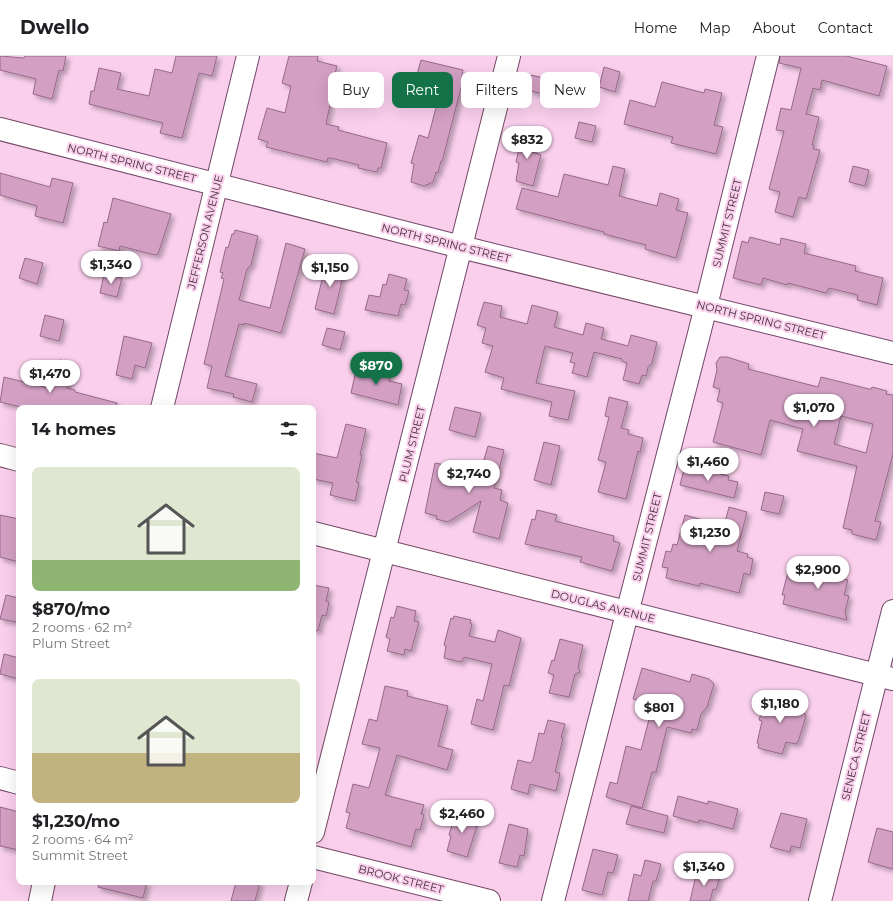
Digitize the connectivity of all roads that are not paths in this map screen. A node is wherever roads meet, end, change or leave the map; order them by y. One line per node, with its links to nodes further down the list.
1 (248, 56): 5 (street, JEFFERSON AVENUE)
2 (509, 56): 6 (street, PLUM STREET)
3 (768, 56): 7 (street, SUMMIT STREET)
4 (0, 129): 5 (street, NORTH SPRING STREET)
5 (216, 184): 6 (street, NORTH SPRING STREET); 9 (street, JEFFERSON AVENUE)
6 (461, 247): 7 (street, NORTH SPRING STREET); 13 (street, PLUM STREET)
7 (706, 306): 8 (street, NORTH SPRING STREET); 15 (street, SUMMIT STREET)
8 (893, 353)
9 (163, 405)
10 (0, 456): 11 (street)
11 (16, 459)
12 (316, 534): 13 (street, DOUGLAS AVENUE)
13 (385, 551): 15 (street, DOUGLAS AVENUE); 19 (street, PLUM STREET)
14 (893, 611): 16 (street, SENECA STREET)
15 (627, 612): 16 (street, DOUGLAS AVENUE); 26 (street, SUMMIT STREET)
16 (885, 677): 27 (street, SENECA STREET)
17 (0, 778): 18 (street)
18 (16, 782)
19 (316, 820)
20 (316, 857): 25 (street, BROOK STREET)
21 (43, 885): 23 (street)
22 (300, 885): 24 (street)
23 (40, 901)
24 (296, 901)
25 (489, 901)
26 (553, 901)
27 (820, 901)

